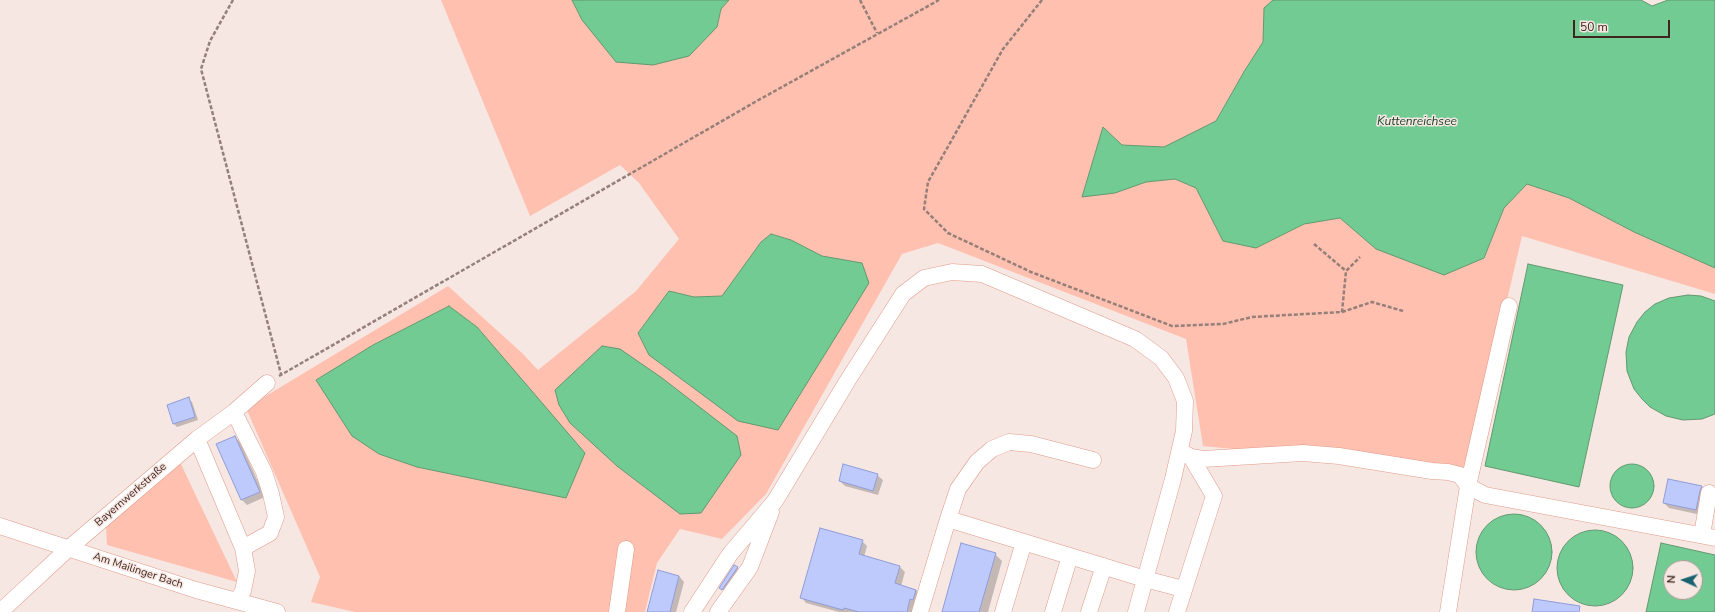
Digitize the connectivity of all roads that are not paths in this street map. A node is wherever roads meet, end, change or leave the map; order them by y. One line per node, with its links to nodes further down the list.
1 (1508, 306): 7 (street)
2 (274, 379): 3 (street, Bayernwerkstraße)
3 (234, 412): 4 (street, Bayernwerkstraße); 14 (street)
4 (197, 439): 14 (street); 15 (street, Bayernwerkstraße)
5 (1185, 454): 7 (street); 9 (street); 19 (street); 20 (street)
6 (1093, 460): 10 (street)
7 (1468, 486): 12 (street); 33 (street)
8 (1709, 494): 12 (street)
9 (775, 501): 25 (street); 26 (street)
10 (948, 519): 13 (street); 27 (street)
11 (0, 526): 15 (street, Am Mailinger Bach)
12 (1708, 536)
13 (1024, 542): 17 (street); 28 (street)
14 (243, 548): 21 (street)
15 (68, 549): 21 (street, Am Mailinger Bach); 22 (street, Bayernwerkstraße)
16 (626, 549): 24 (street)
17 (1070, 556): 18 (street); 29 (street)
18 (1104, 566): 19 (street); 30 (street)
19 (1145, 579): 20 (street); 31 (street)
20 (1183, 589): 32 (street)
21 (238, 601): 23 (street, Am Mailinger Bach)
22 (0, 612)
23 (277, 612)
24 (616, 612)
25 (692, 612)
26 (718, 612)
27 (920, 612)
28 (1003, 612)
29 (1053, 612)
30 (1089, 612)
31 (1136, 612)
32 (1177, 612)
33 (1448, 612)

